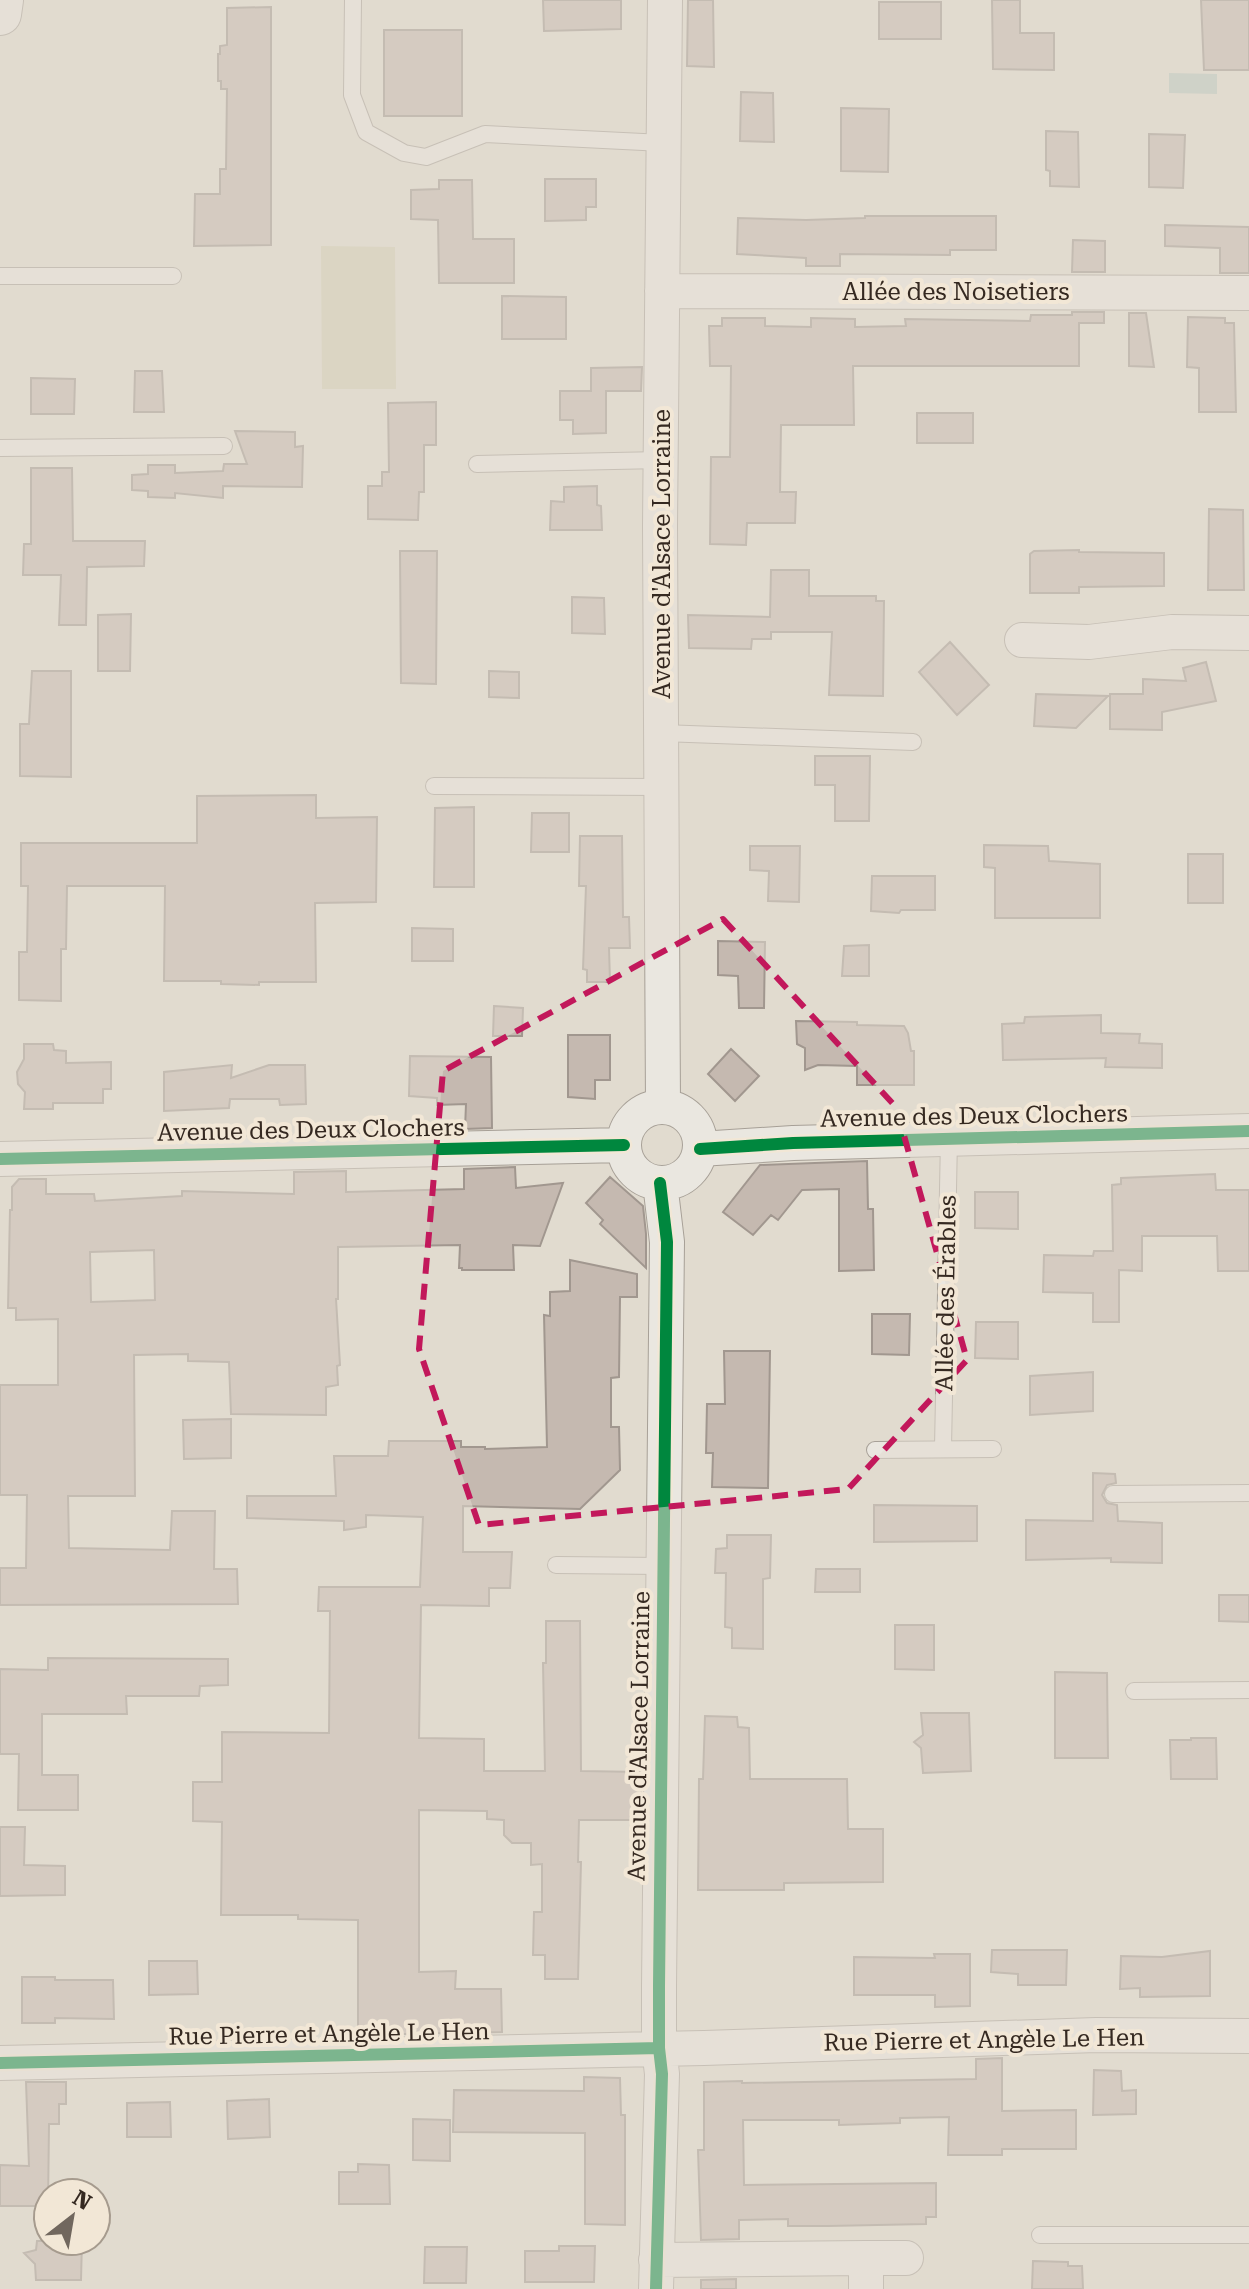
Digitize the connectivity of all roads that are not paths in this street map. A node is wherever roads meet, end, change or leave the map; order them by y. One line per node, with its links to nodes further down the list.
1 (2, 0): 4 (street)
2 (353, 0): 5 (lane)
3 (665, 0): 5 (street, Avenue d'Alsace Lorraine)
4 (0, 14)
5 (663, 143): 8 (street, Avenue d'Alsace Lorraine)
6 (0, 276): 7 (lane)
7 (173, 276)
8 (662, 291): 9 (street, Allée des Noisetiers); 12 (street, Avenue d'Alsace Lorraine)
9 (1249, 293)
10 (224, 446): 11 (lane)
11 (0, 448)
12 (661, 460): 13 (lane); 16 (street, Avenue d'Alsace Lorraine)
13 (477, 464)
14 (1249, 633): 15 (street)
15 (1022, 640)
16 (662, 733): 17 (lane); 19 (street, Avenue d'Alsace Lorraine)
17 (913, 742)
18 (434, 786): 19 (lane)
19 (662, 787): 20 (street, Avenue d'Alsace Lorraine)
20 (663, 1107): 23 (street); 24 (street)
21 (1249, 1131): 22 (street, Avenue des Deux Clochers)
22 (949, 1138): 24 (street, Avenue des Deux Clochers); 27 (lane, Allée des Érables)
23 (624, 1145): 25 (street, Avenue des Deux Clochers); 26 (street)
24 (700, 1149): 26 (street)
25 (0, 1159)
26 (660, 1183): 33 (street, Avenue d'Alsace Lorraine)
27 (943, 1448): 28 (lane); 29 (lane)
28 (993, 1449)
29 (875, 1450)
30 (1249, 1493): 31 (lane)
31 (1113, 1494)
32 (556, 1565): 33 (lane)
33 (663, 1566): 37 (street, Avenue d'Alsace Lorraine)
34 (1249, 1690): 35 (lane)
35 (1134, 1691)
36 (1249, 2036): 37 (street, Rue Pierre et Angèle Le Hen)
37 (659, 2048): 38 (street, Rue Pierre et Angèle Le Hen); 42 (street, Avenue d'Alsace Lorraine)
38 (0, 2063)
39 (1040, 2235): 40 (lane)
40 (1249, 2235)
41 (906, 2258): 43 (street)
42 (656, 2274): 43 (street)
43 (866, 2274)

